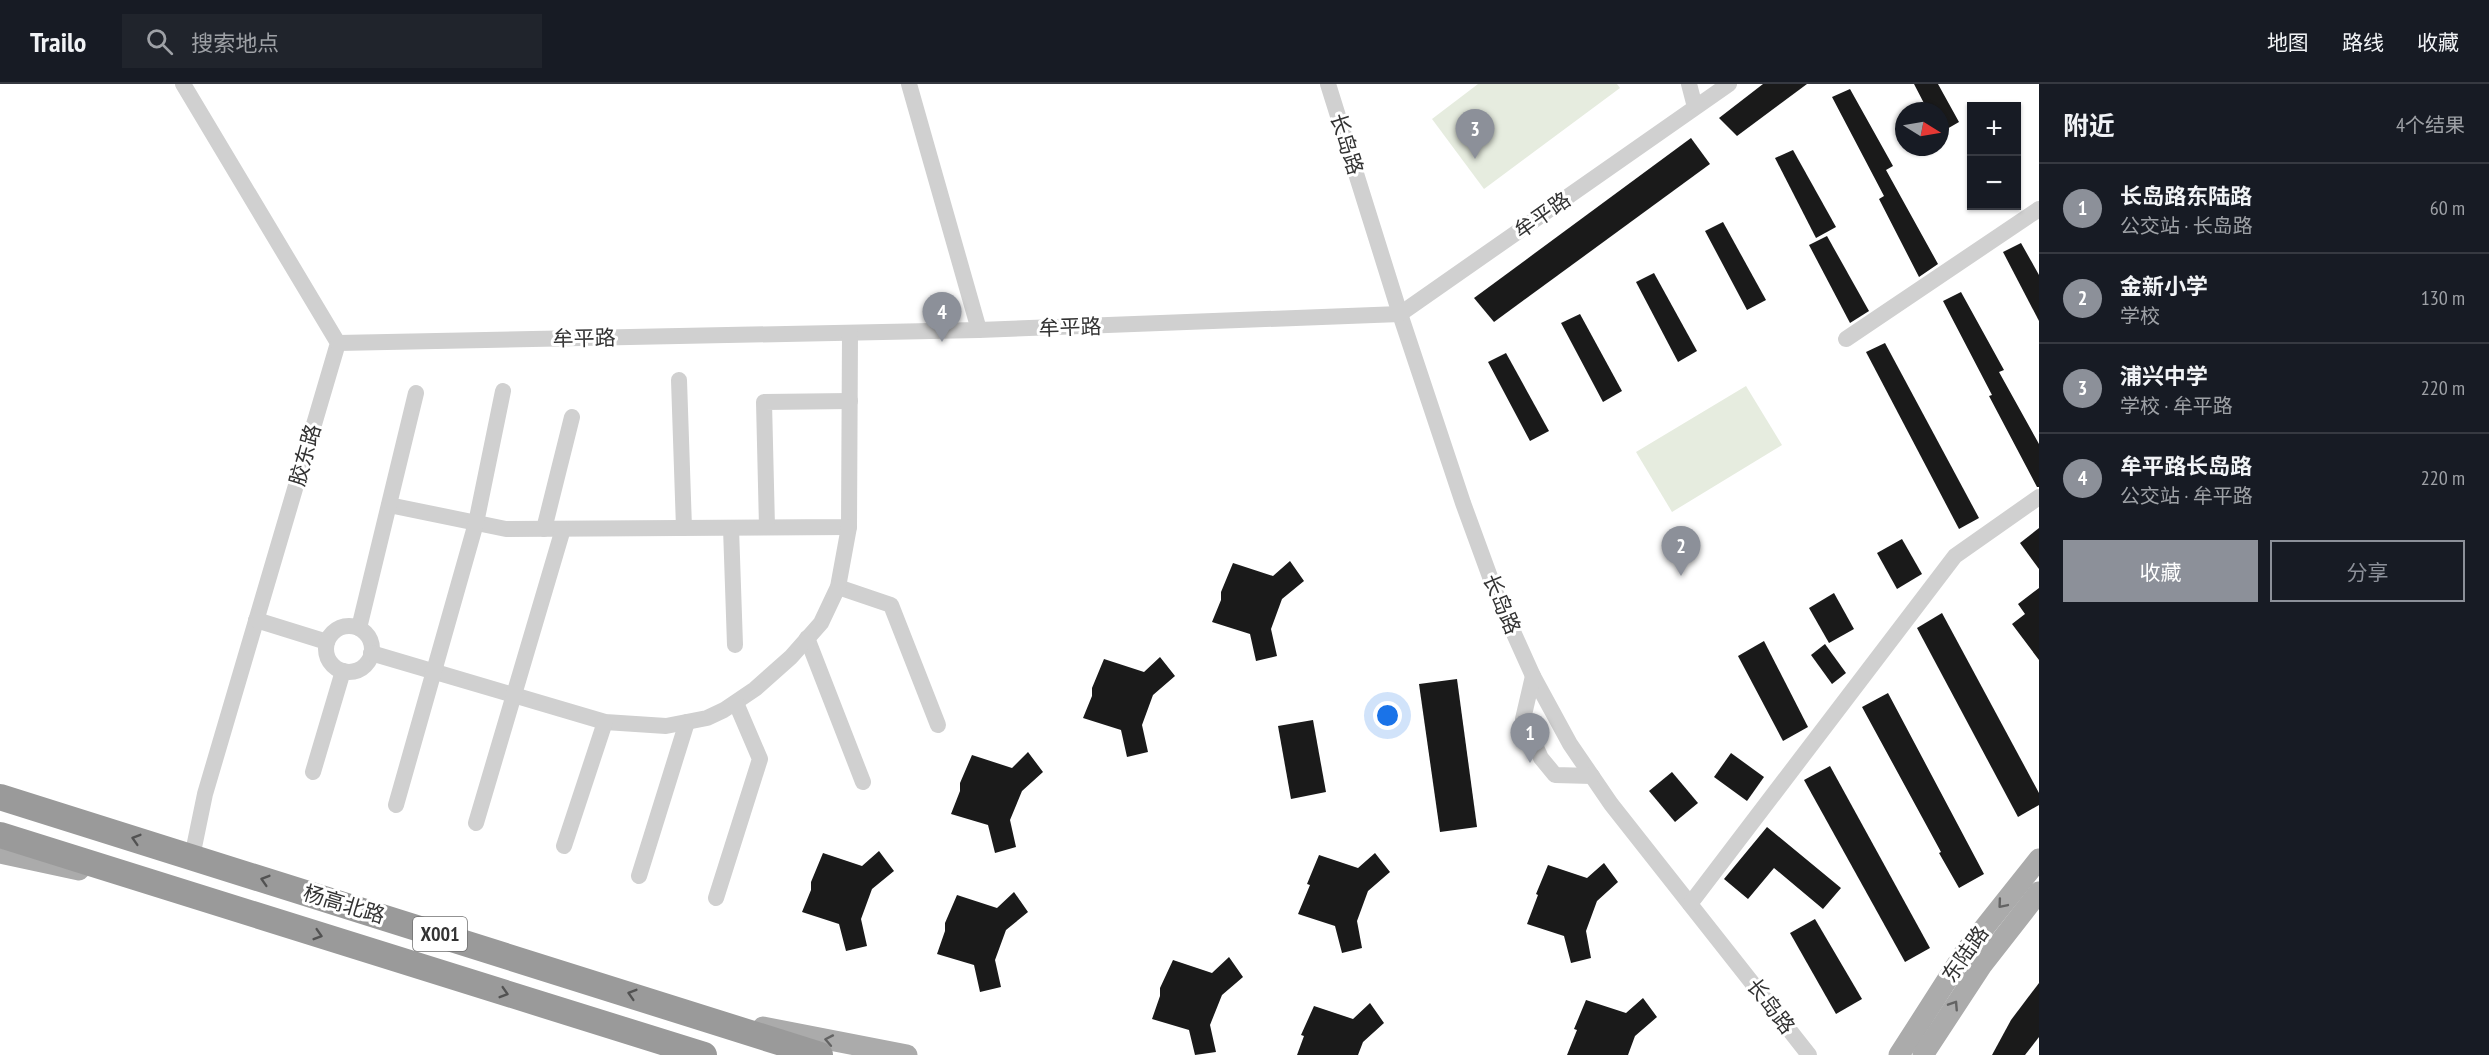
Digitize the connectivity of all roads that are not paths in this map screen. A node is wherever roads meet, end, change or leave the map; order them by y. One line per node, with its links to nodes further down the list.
1 (183, 84): 12 (street)
2 (909, 84): 9 (street)
3 (1328, 84): 8 (street, 长岛路)
4 (1689, 84): 6 (street)
5 (1729, 84): 6 (street, 牟平路)
6 (1695, 107): 8 (street, 牟平路)
7 (2039, 210): 11 (street)
8 (1400, 314): 9 (street, 牟平路); 36 (street, 长岛路)
9 (979, 330): 10 (street, 牟平路)
10 (850, 333): 12 (street, 牟平路); 16 (street)
11 (1846, 339)
12 (338, 342): 28 (street, 胶东路)
13 (679, 380): 22 (street)
14 (503, 391): 20 (street)
15 (416, 393): 19 (street)
16 (850, 401): 21 (street); 24 (street)
17 (572, 417): 25 (street)
18 (2039, 497): 57 (street)
19 (389, 505): 20 (street); 29 (street)
20 (476, 523): 25 (street); 35 (street)
21 (849, 527): 24 (street); 27 (street)
22 (684, 528): 23 (street); 26 (street)
23 (731, 528): 24 (street); 32 (street)
24 (767, 528)
25 (544, 529): 26 (street)
26 (563, 529): 37 (street)
27 (838, 587): 30 (street); 41 (street)
28 (256, 620): 31 (street); 51 (street, 胶东路)
29 (359, 628): 31 (street); 33 (street)
30 (807, 638): 38 (street); 44 (street)
31 (327, 642): 34 (street)
32 (735, 645)
33 (371, 653): 34 (street); 35 (street)
34 (343, 671): 42 (street)
35 (434, 672): 37 (street); 46 (street)
36 (1533, 676): 43 (street, 长岛路); 43 (street)
37 (514, 695): 39 (street); 47 (street)
38 (736, 703): 40 (street); 56 (street)
39 (605, 722): 40 (street); 49 (street)
40 (687, 722): 53 (street)
41 (938, 725)
42 (313, 772)
43 (1592, 776): 57 (street, 长岛路)
44 (863, 782)
45 (0, 796): 51 (highway, 杨高北路 / X001, one-way to 45)
46 (396, 805)
47 (476, 823)
48 (0, 834): 55 (highway, 杨高北路 / X001)
49 (564, 846)
50 (0, 853): 55 (main road, 杨高北路 / X001)
51 (192, 857): 58 (highway, 杨高北路 / X001, one-way to 51)
52 (2039, 859): 64 (main road, 东陆路, one-way to 64)
53 (639, 876)
54 (2039, 892): 65 (main road, 东陆路, one-way to 54)
55 (182, 893): 59 (highway, 杨高北路 / X001, one-way to 59)
56 (716, 898)
57 (1690, 904): 63 (street, 长岛路)
58 (688, 1012): 61 (highway, 杨高北路 / X001); 62 (main road, 杨高北路 / X001, one-way to 58)
59 (686, 1051): 60 (highway, 杨高北路 / X001)
60 (704, 1055)
61 (820, 1055)
62 (907, 1055)
63 (1809, 1055)
64 (1899, 1055)
65 (1923, 1055)

